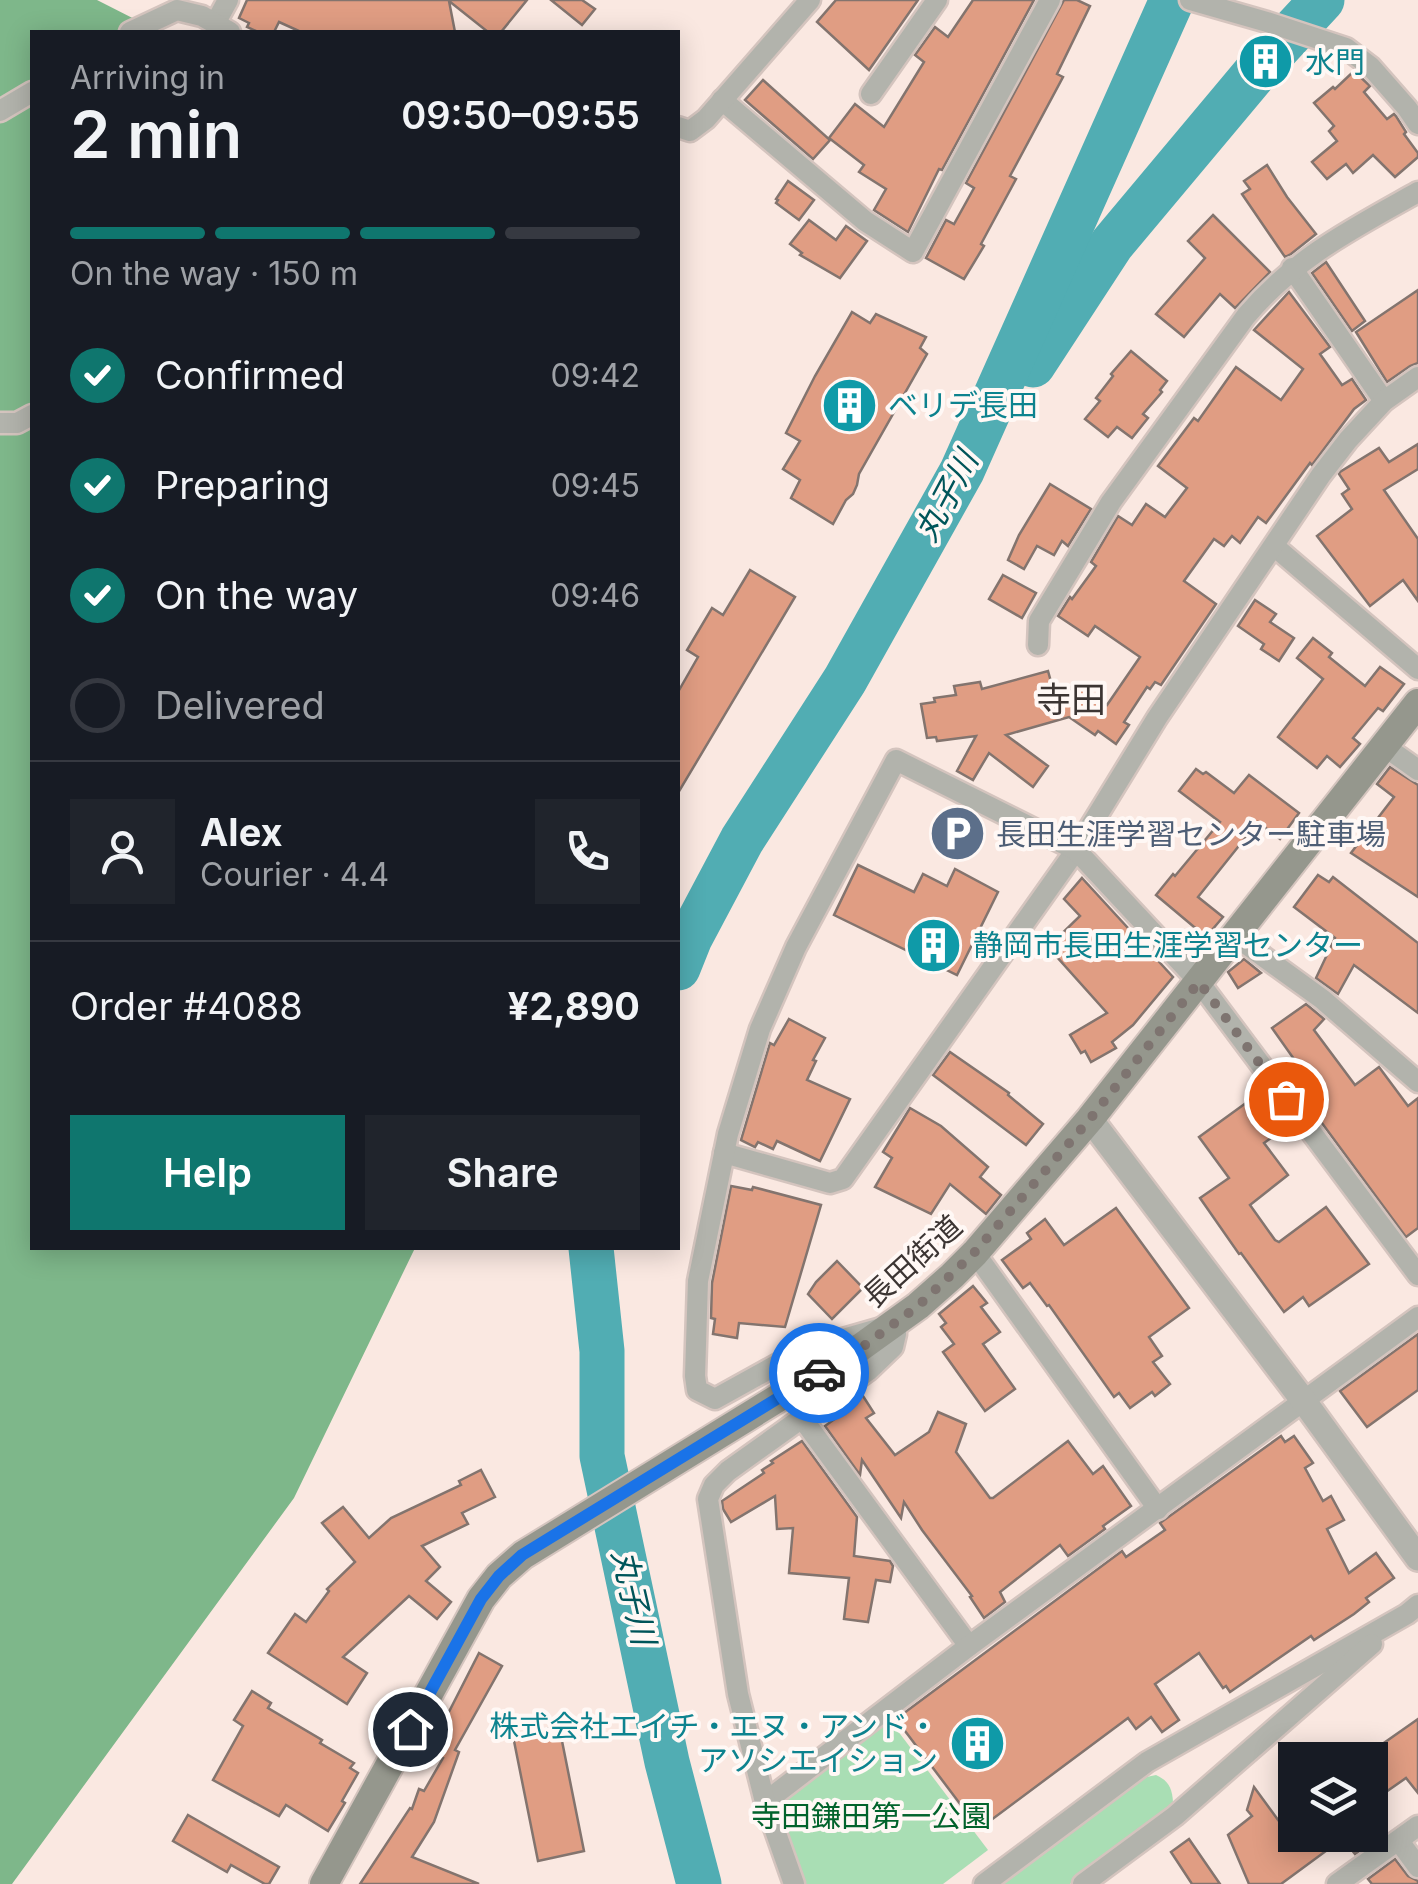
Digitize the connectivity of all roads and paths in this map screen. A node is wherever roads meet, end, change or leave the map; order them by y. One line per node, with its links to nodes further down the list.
1 (228, 0): 6 (street)
2 (810, 0): 10 (street)
3 (937, 0): 9 (street)
4 (1050, 0): 10 (street)
5 (1190, 0): 12 (street)
6 (223, 28): 7 (street)
7 (134, 30)
8 (30, 93): 11 (street)
9 (870, 94)
10 (722, 100): 13 (street)
11 (0, 111)
12 (1418, 124)
13 (680, 128)
14 (1418, 192): 15 (street)
15 (1292, 268): 17 (street); 21 (street)
16 (1418, 376): 17 (street)
17 (1384, 401): 20 (street)
18 (30, 416): 19 (street)
19 (0, 423)
20 (1274, 546): 22 (street); 26 (street)
21 (1038, 645)
22 (1418, 669)
23 (1418, 703): 24 (main road, 長田街道)
24 (1384, 746): 25 (street); 27 (main road, 長田街道)
25 (1418, 770)
26 (1076, 850): 28 (street); 31 (street); 31 (street)
27 (1235, 936): 28 (main road, 長田街道); 29 (street)
28 (1199, 982): 30 (main road, 長田街道); 33 (street)
29 (1418, 1082)
30 (1090, 1119): 32 (main road, 長田街道); 36 (street)
31 (724, 1153): 35 (street)
32 (974, 1253): 35 (main road, 長田街道); 38 (street)
33 (1418, 1275)
34 (1418, 1317): 36 (street)
35 (895, 1324): 37 (street); 46 (main road, 長田街道)
36 (1302, 1400): 38 (street); 39 (street)
37 (802, 1418): 41 (street); 42 (street)
38 (1158, 1509): 41 (street)
39 (1418, 1558)
40 (1412, 1609): 48 (street); 49 (street)
41 (969, 1646): 42 (street)
42 (765, 1802): 47 (street)
43 (1418, 1826): 44 (street)
44 (1399, 1840): 45 (street); 50 (street)
45 (1418, 1866)
46 (324, 1884)
47 (794, 1884)
48 (984, 1884)
49 (1083, 1884)
50 (1338, 1884)

